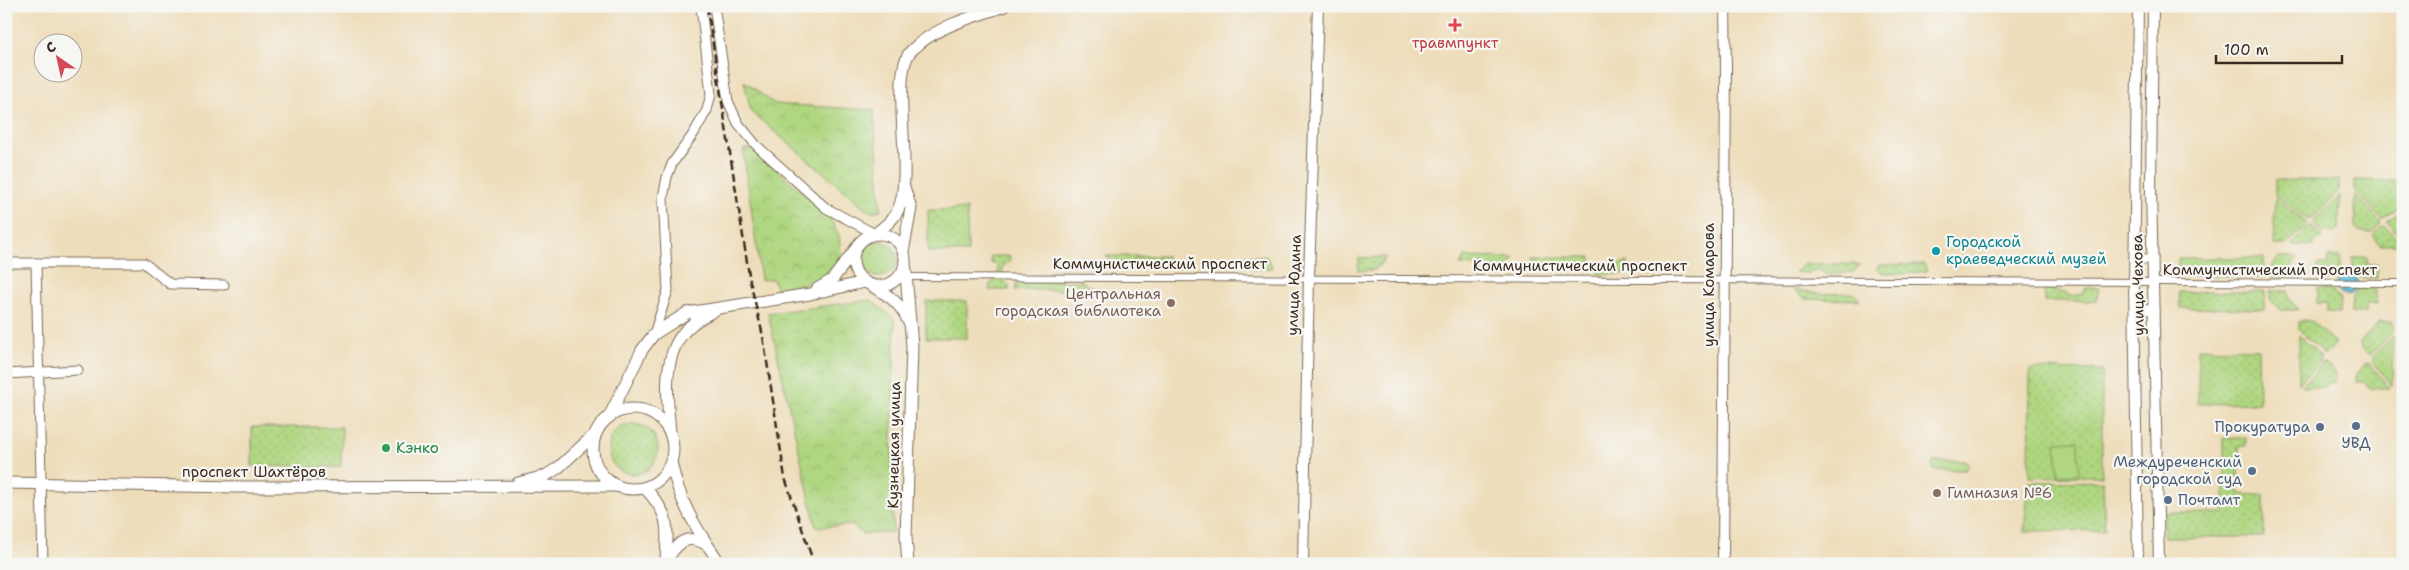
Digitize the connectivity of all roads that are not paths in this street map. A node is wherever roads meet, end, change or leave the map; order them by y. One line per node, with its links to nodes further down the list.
1 (701, 6): 29 (street)
2 (714, 6): 9 (street)
3 (1004, 6): 8 (main road)
4 (1318, 6): 17 (street, улица Юдина)
5 (1725, 6): 18 (street, улица Комарова)
6 (2138, 6): 12 (street, улица Чехова)
7 (2153, 6): 13 (street, улица Чехова)
8 (903, 186): 9 (main road); 11 (main road)
9 (874, 234): 10 (main road); 11 (main road)
10 (856, 248): 23 (main road); 24 (main road)
11 (904, 257): 16 (main road, Кузнецкая улица); 23 (main road)
12 (2135, 259): 13 (street); 19 (street, улица Чехова)
13 (2153, 259): 20 (street, улица Чехова)
14 (6, 262): 15 (street)
15 (36, 263): 22 (street); 31 (street)
16 (907, 277): 17 (street, Коммунистический проспект); 28 (main road, Кузнецкая улица)
17 (1309, 277): 18 (street, Коммунистический проспект); 47 (street, улица Юдина)
18 (1724, 279): 19 (street, Коммунистический проспект); 48 (street, улица Комарова)
19 (2134, 282): 20 (street, Коммунистический проспект); 26 (street, улица Чехова)
20 (2153, 282): 21 (street, Коммунистический проспект); 27 (street, улица Чехова)
21 (2403, 283)
22 (224, 284)
23 (868, 284): 24 (main road); 28 (main road)
24 (810, 294): 25 (main road)
25 (720, 307): 29 (main road); 34 (main road)
26 (2135, 309): 27 (street); 49 (street, улица Чехова)
27 (2154, 310): 50 (street, улица Чехова)
28 (910, 327): 46 (main road, Кузнецкая улица)
29 (654, 334): 33 (main road)
30 (78, 370): 31 (street)
31 (39, 372): 32 (street); 38 (street)
32 (6, 374)
33 (609, 417): 34 (main road); 35 (main road)
34 (670, 433): 36 (main road)
35 (596, 434): 39 (main road); 40 (main road)
36 (671, 462): 41 (main road); 42 (main road)
37 (6, 483): 38 (main road, проспект Шахтёров)
38 (42, 484): 40 (main road, проспект Шахтёров); 45 (street)
39 (616, 486): 40 (main road); 41 (main road)
40 (502, 488)
41 (645, 488): 44 (main road)
42 (708, 546): 43 (main road); 44 (main road)
43 (717, 562)
44 (666, 563)
45 (43, 564)
46 (908, 564)
47 (1303, 564)
48 (1723, 564)
49 (2138, 564)
50 (2158, 564)

